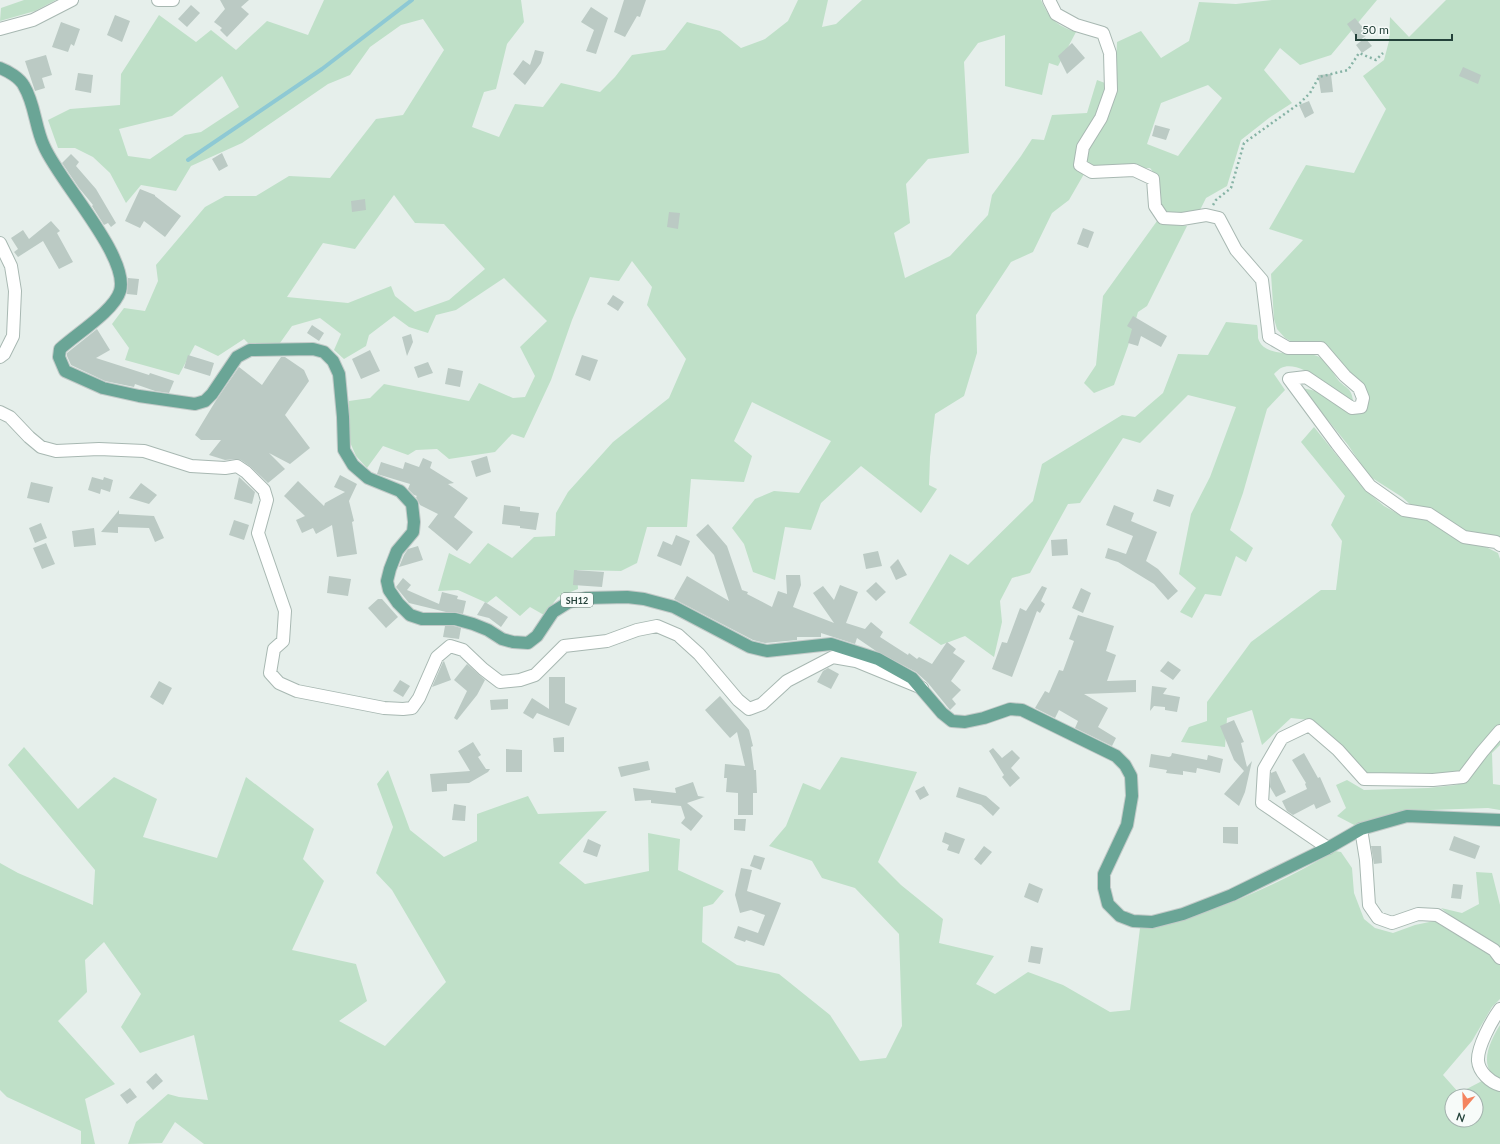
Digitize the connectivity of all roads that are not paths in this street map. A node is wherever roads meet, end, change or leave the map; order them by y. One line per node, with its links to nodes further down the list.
1 (72, 0): 5 (street)
2 (158, 0): 3 (street)
3 (173, 0)
4 (1049, 0): 10 (street)
5 (0, 29)
6 (0, 68): 11 (main road, SH12)
7 (0, 243): 8 (street)
8 (0, 357)
9 (0, 412): 11 (street)
10 (1500, 544)
11 (922, 688): 15 (main road, SH12)
12 (1500, 731): 15 (street)
13 (1500, 820): 14 (main road, SH12)
14 (1361, 829): 15 (main road, SH12); 16 (street)
15 (1328, 848)
16 (1500, 958)
17 (1500, 1009): 18 (street)
18 (1500, 1085)

